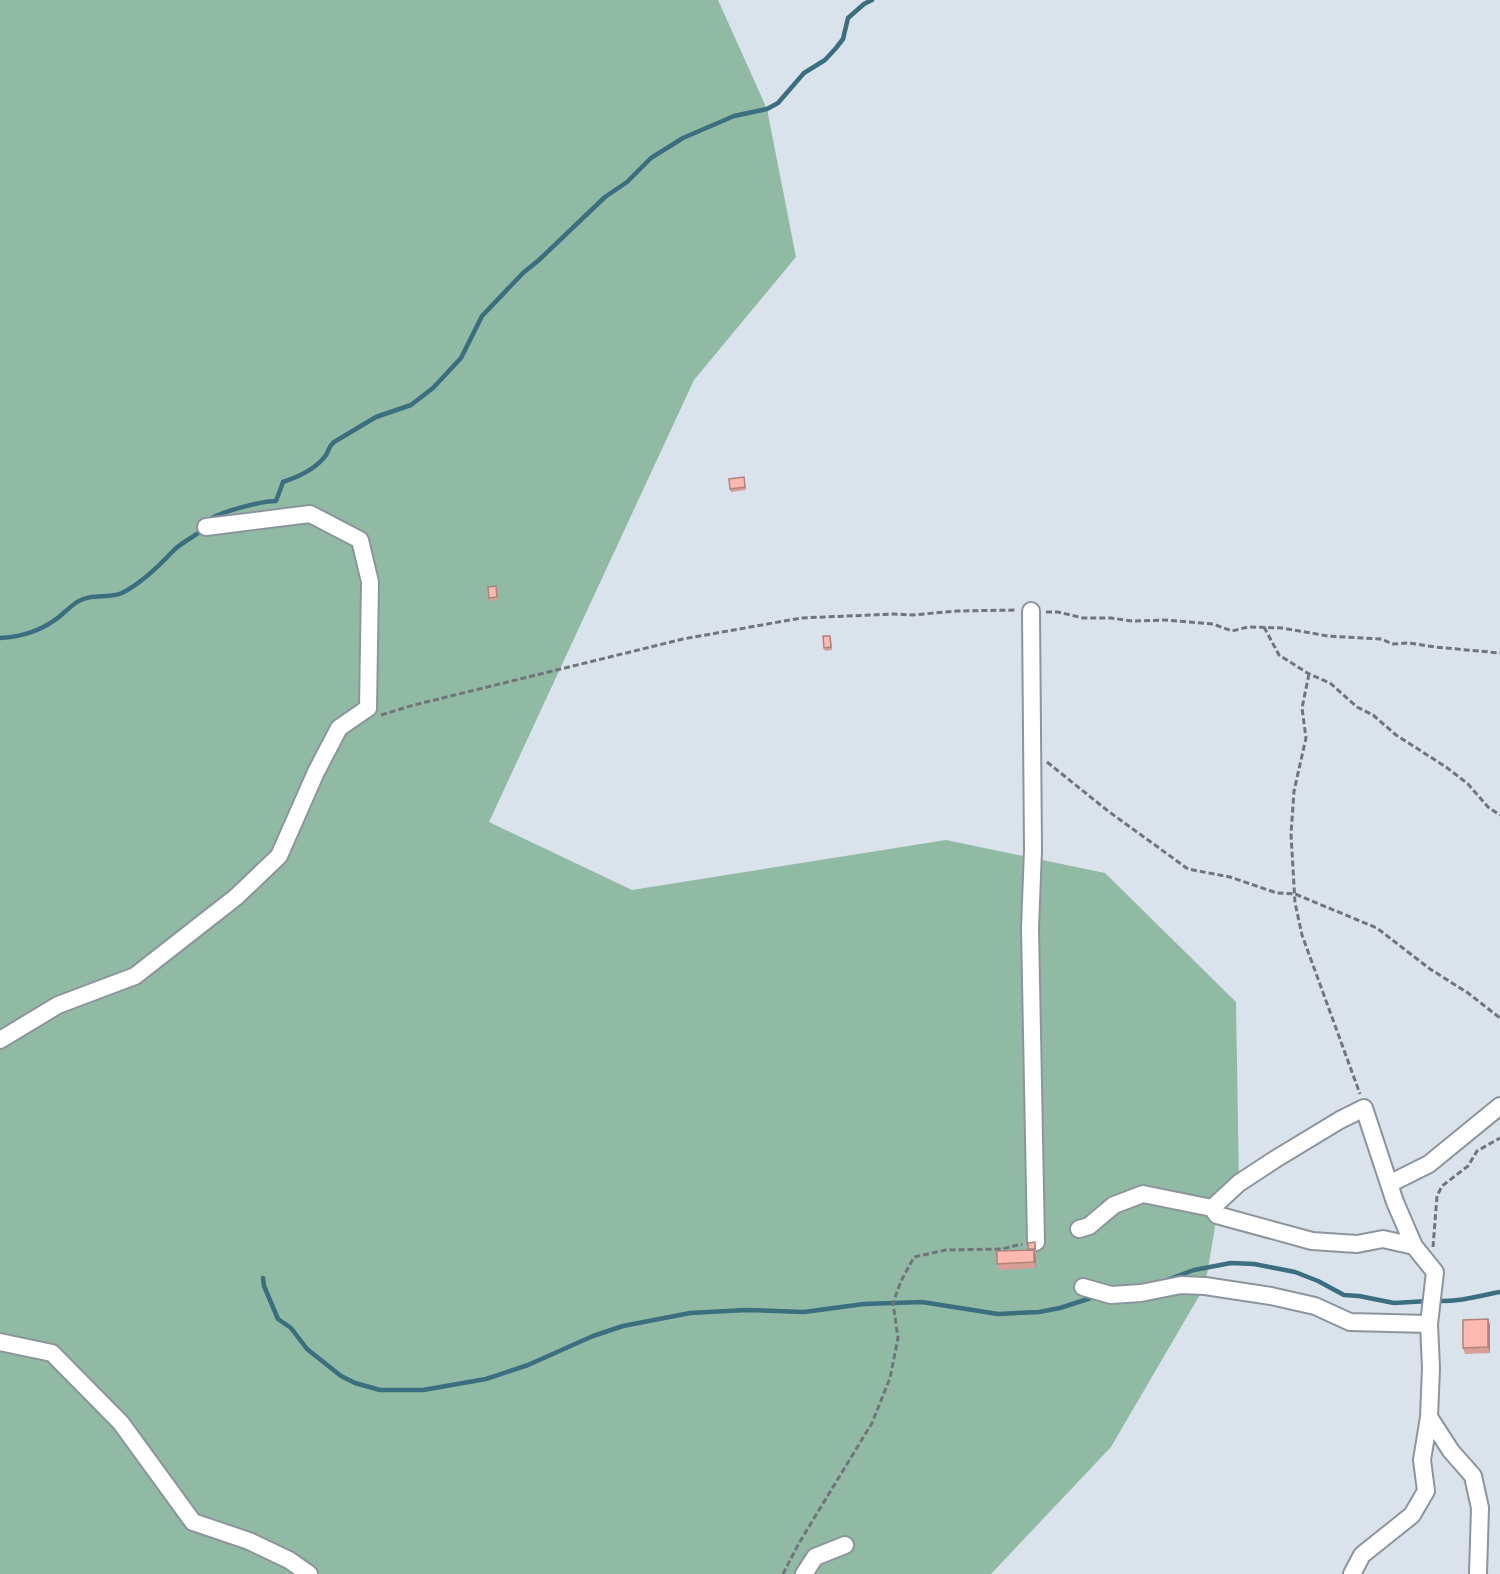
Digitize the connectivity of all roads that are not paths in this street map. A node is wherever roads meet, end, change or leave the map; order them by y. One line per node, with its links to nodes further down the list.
1 (206, 527): 3 (street)
2 (1031, 611): 8 (street)
3 (0, 1040)
4 (1500, 1106): 5 (street)
5 (1389, 1184): 6 (street); 9 (street)
6 (1212, 1208): 7 (street); 9 (street)
7 (1079, 1229)
8 (1036, 1242)
9 (1414, 1246): 11 (street)
10 (1083, 1287): 11 (street)
11 (1430, 1324): 13 (street)
12 (0, 1342): 15 (street)
13 (1429, 1417): 17 (street); 18 (street)
14 (845, 1545): 16 (street)
15 (309, 1574)
16 (804, 1574)
17 (1352, 1574)
18 (1478, 1574)

